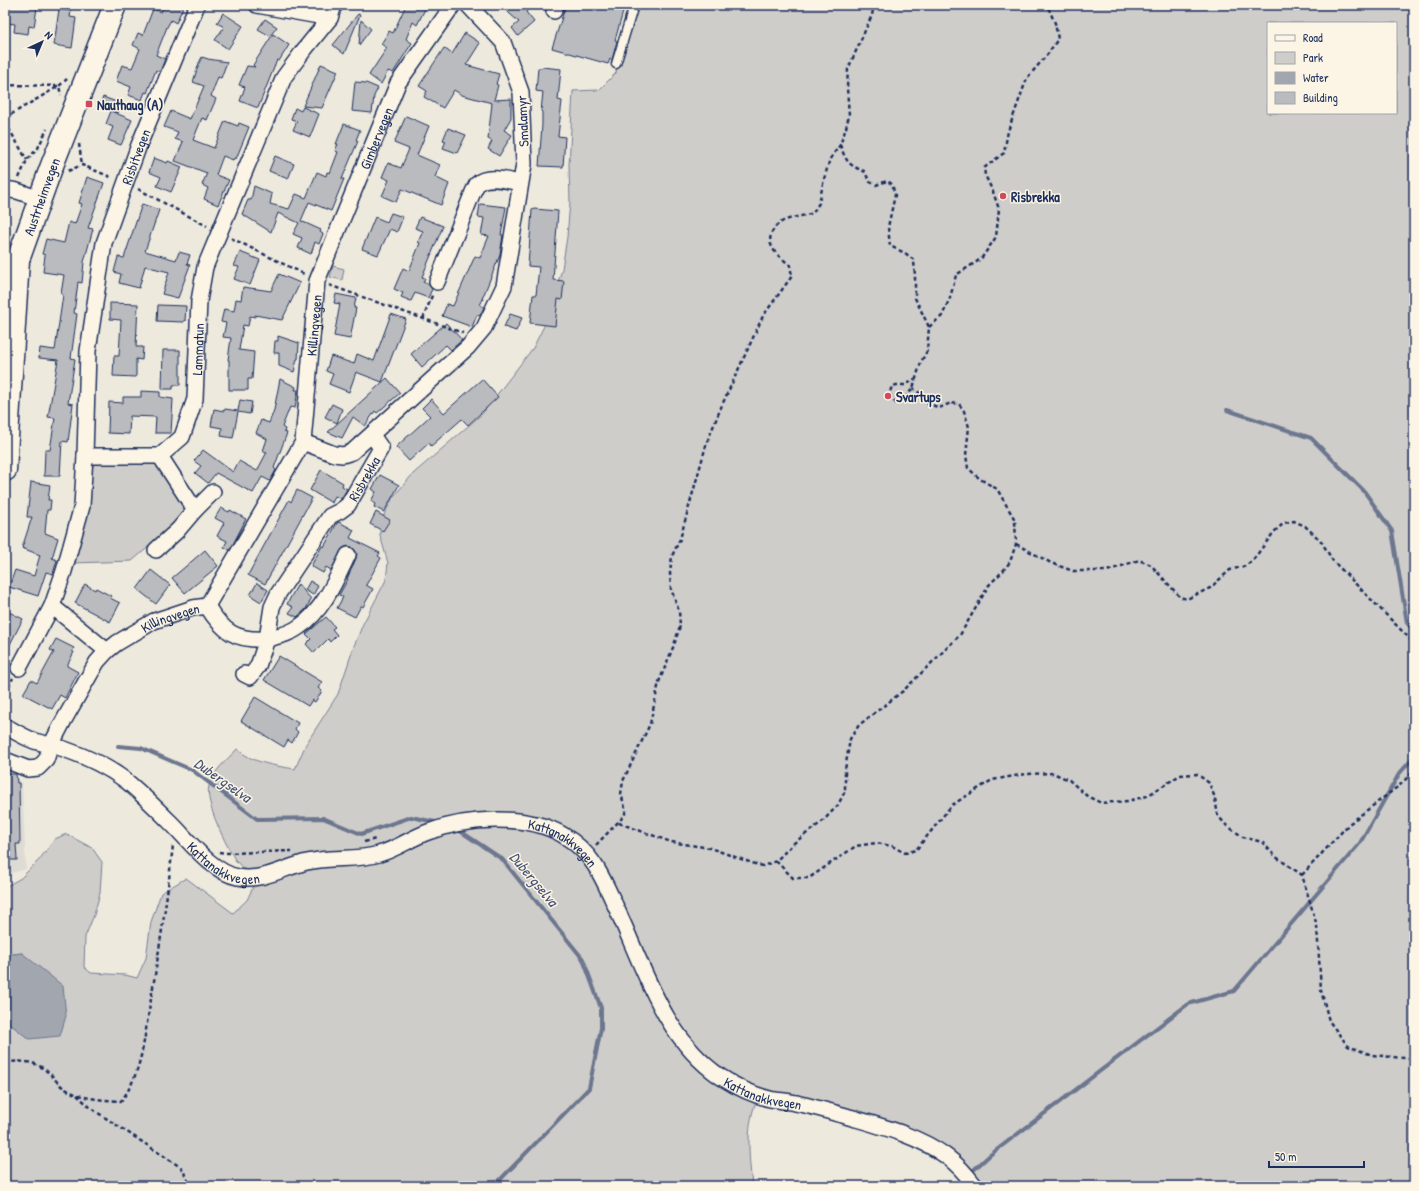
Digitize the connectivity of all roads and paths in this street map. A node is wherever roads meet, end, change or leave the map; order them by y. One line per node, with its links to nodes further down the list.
1 (86, 5): 9 (path)
2 (197, 5): 23 (street, Risbitvegen)
3 (257, 5): 10 (street)
4 (453, 5): 28 (street, Gimbervegen)
5 (468, 5): 24 (street, Smalamyr)
6 (634, 5): 11 (lane)
7 (874, 5): 19 (path)
8 (1047, 5): 31 (path)
9 (108, 6): 26 (main road, Austrheimvegen)
10 (332, 12): 27 (street)
11 (616, 64)
12 (71, 75): 14 (path)
13 (5, 85): 14 (path)
14 (59, 86): 15 (path); 16 (path)
15 (61, 96)
16 (5, 118)
17 (5, 122): 20 (path)
18 (50, 122): 20 (path)
19 (840, 145): 31 (path); 56 (path)
20 (27, 160): 22 (path)
21 (64, 172): 23 (path)
22 (19, 178)
23 (125, 182): 27 (path); 37 (street, Risbitvegen)
24 (520, 183): 29 (street); 32 (street, Smalamyr)
25 (5, 189): 26 (street)
26 (40, 199): 39 (main road, Austrheimvegen)
27 (219, 232): 28 (path); 38 (street, Lammatun)
28 (317, 281): 30 (path); 36 (street, Killingvegen)
29 (437, 282): 30 (path)
30 (423, 319): 32 (path)
31 (929, 327): 33 (path)
32 (476, 338): 35 (street, Risbrekka)
33 (916, 378): 34 (path); 34 (path)
34 (913, 388): 42 (path)
35 (372, 435): 36 (street); 47 (street, Risbrekka)
36 (303, 442): 46 (street, Killingvegen)
37 (85, 456): 38 (street); 45 (street)
38 (160, 456): 41 (street)
39 (5, 470)
40 (213, 492): 41 (street)
41 (195, 510): 43 (street)
42 (1016, 544): 48 (path); 63 (path)
43 (156, 550)
44 (348, 555): 47 (street)
45 (52, 606): 49 (street); 50 (street)
46 (207, 606): 47 (street); 49 (street, Killingvegen)
47 (267, 639): 51 (street, Risbrekka)
48 (1414, 643)
49 (107, 651): 53 (street, Killingvegen)
50 (19, 668)
51 (244, 674)
52 (5, 726): 53 (street, Kattanakkvegen)
53 (51, 745): 54 (street); 57 (street, Kattanakkvegen)
54 (5, 760)
55 (1414, 771): 64 (path)
56 (619, 823): 60 (path); 63 (path)
57 (175, 826): 67 (path); 69 (street, Kattanakkvegen)
58 (382, 838): 59 (path)
59 (363, 842)
60 (594, 847)
61 (213, 849): 62 (path)
62 (297, 851)
63 (776, 861): 64 (path)
64 (1302, 876): 65 (path)
65 (1414, 1059)
66 (5, 1062): 67 (path)
67 (76, 1094): 68 (path)
68 (190, 1186)
69 (975, 1186)

